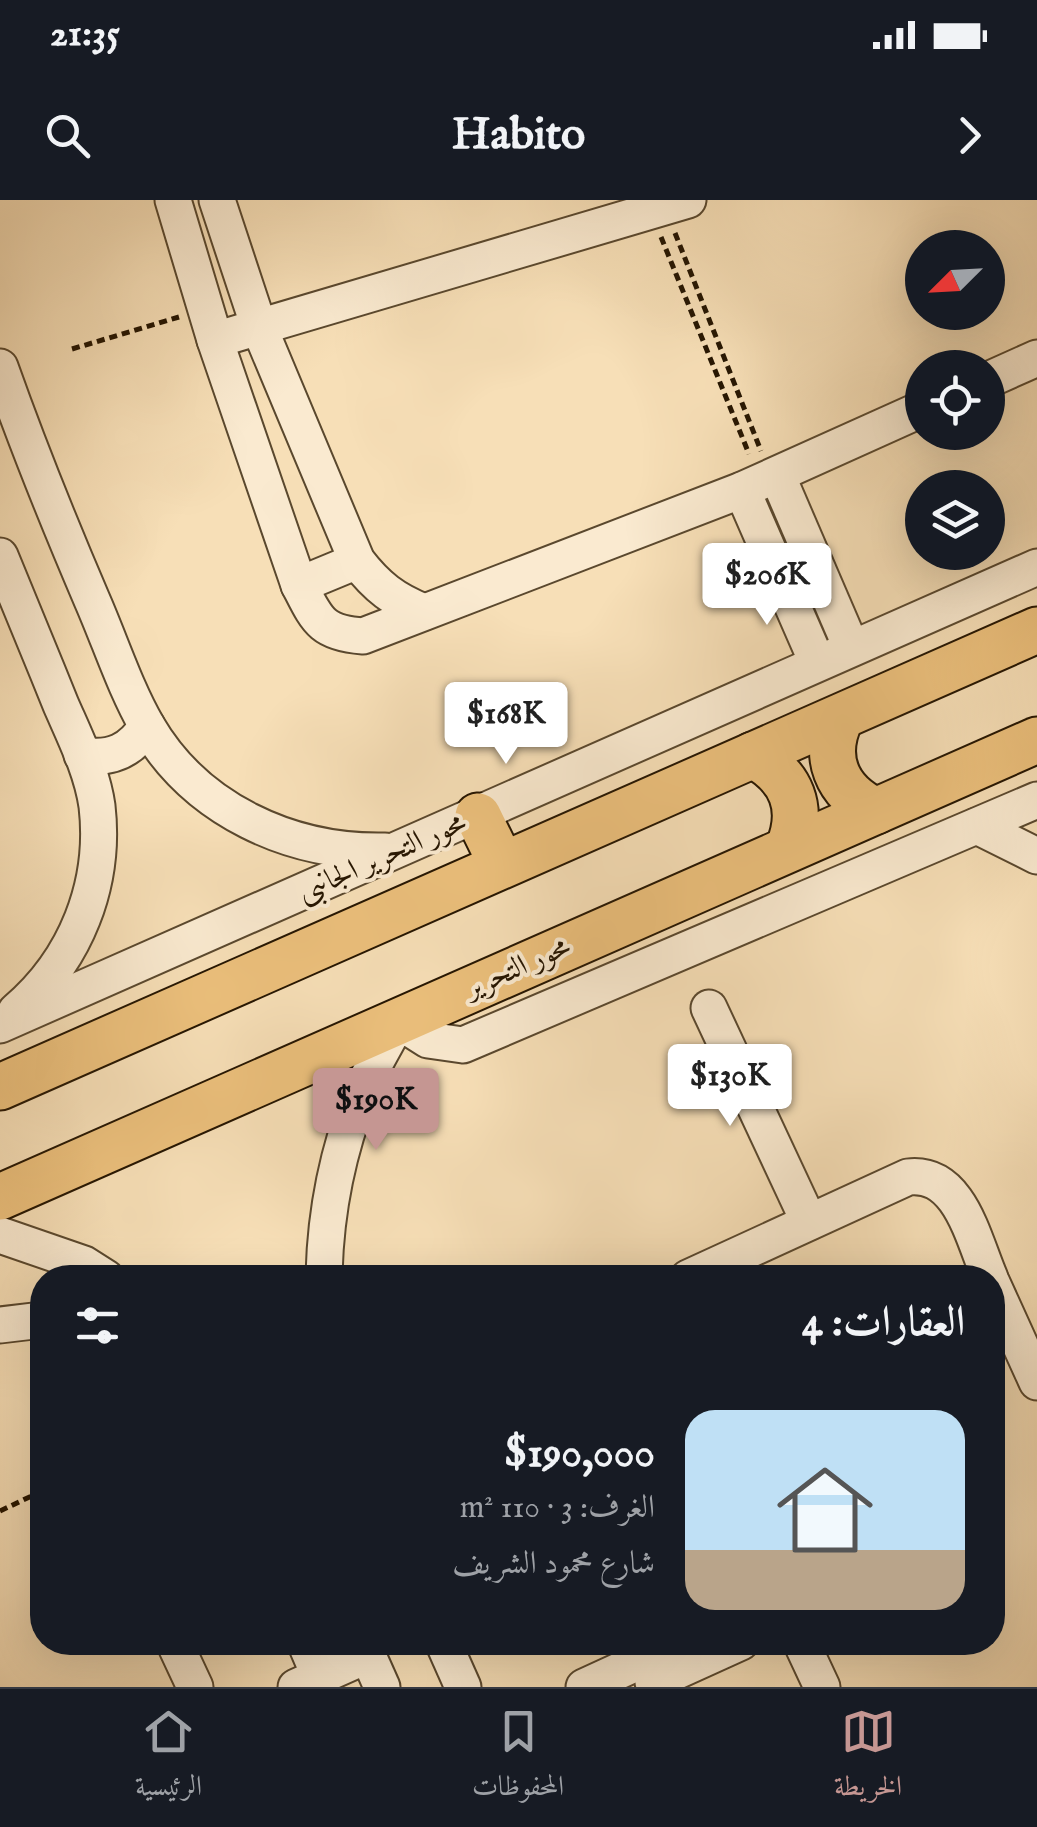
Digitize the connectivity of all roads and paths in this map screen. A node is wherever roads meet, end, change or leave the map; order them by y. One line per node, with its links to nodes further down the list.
1 (173, 200): 14 (street)
2 (217, 200): 15 (street)
3 (669, 220): 4 (path); 5 (path); 15 (street)
4 (682, 251): 5 (path); 6 (path)
5 (669, 256): 7 (path)
6 (688, 265): 7 (path); 8 (path)
7 (674, 270): 9 (path)
8 (693, 279): 9 (path); 10 (path)
9 (680, 284): 11 (path)
10 (699, 293): 11 (path); 12 (path)
11 (686, 298): 13 (path)
12 (707, 314): 13 (path); 17 (path)
13 (694, 319): 19 (path)
14 (210, 324): 15 (street); 16 (path); 37 (street)
15 (259, 327): 35 (street)
16 (72, 349)
17 (724, 356): 19 (path); 22 (path)
18 (1037, 358): 21 (street)
19 (711, 361): 23 (path)
20 (0, 367): 43 (street)
21 (1005, 372)
22 (734, 382): 23 (path); 24 (path)
23 (722, 387): 25 (path)
24 (739, 395): 25 (path); 26 (path)
25 (727, 400): 27 (path)
26 (744, 408): 27 (path); 29 (path)
27 (733, 413): 30 (path)
28 (905, 417): 33 (street)
29 (750, 422): 30 (path); 31 (path)
30 (738, 427): 32 (path)
31 (756, 436): 32 (path); 33 (path)
32 (744, 442): 33 (path)
33 (763, 481): 38 (street); 40 (street); 41 (street)
34 (0, 556): 46 (street)
35 (357, 561): 37 (street); 38 (street)
36 (1037, 567): 40 (street, محور التحرير الجانبى)
37 (299, 584): 38 (street)
38 (424, 612)
39 (1037, 630): 42 (main road)
40 (852, 647): 41 (street, محور التحرير الجانبى)
41 (817, 662): 49 (street, محور التحرير الجانبى)
42 (841, 717): 45 (main road); 48 (main road)
43 (147, 726): 46 (street); 51 (street)
44 (1037, 740): 48 (main road, محور التحرير)
45 (753, 754): 52 (main road); 54 (main road)
46 (82, 755): 57 (street)
47 (1037, 800): 50 (street)
48 (876, 810): 52 (main road, محور التحرير)
49 (478, 816): 51 (street, محور التحرير الجانبى); 54 (main road)
50 (977, 826): 53 (street); 56 (street)
51 (401, 850): 57 (street, محور التحرير الجانبى)
52 (788, 850): 56 (main road, محور التحرير)
53 (1037, 856)
54 (502, 866): 58 (main road)
55 (710, 1008): 60 (street)
56 (398, 1021): 59 (main road, محور التحرير); 63 (street)
57 (0, 1024)
58 (0, 1087)
59 (0, 1197)
60 (809, 1222): 64 (street); 65 (street)
61 (0, 1235): 62 (street)
62 (86, 1265)
63 (324, 1265)
64 (716, 1265)
65 (984, 1265)
66 (1005, 1300): 69 (street)
67 (30, 1321): 68 (street)
68 (0, 1325)
69 (1026, 1330): 70 (street)
70 (1037, 1382)
71 (30, 1497): 72 (path)
72 (0, 1511)
73 (180, 1655): 81 (street)
74 (306, 1655): 80 (street)
75 (448, 1655): 82 (street)
76 (654, 1655): 83 (street)
77 (713, 1655): 84 (street)
78 (806, 1655): 85 (street)
79 (371, 1662): 80 (street)
80 (308, 1682)
81 (196, 1687)
82 (462, 1687)
83 (584, 1687)
84 (643, 1687)
85 (822, 1687)

